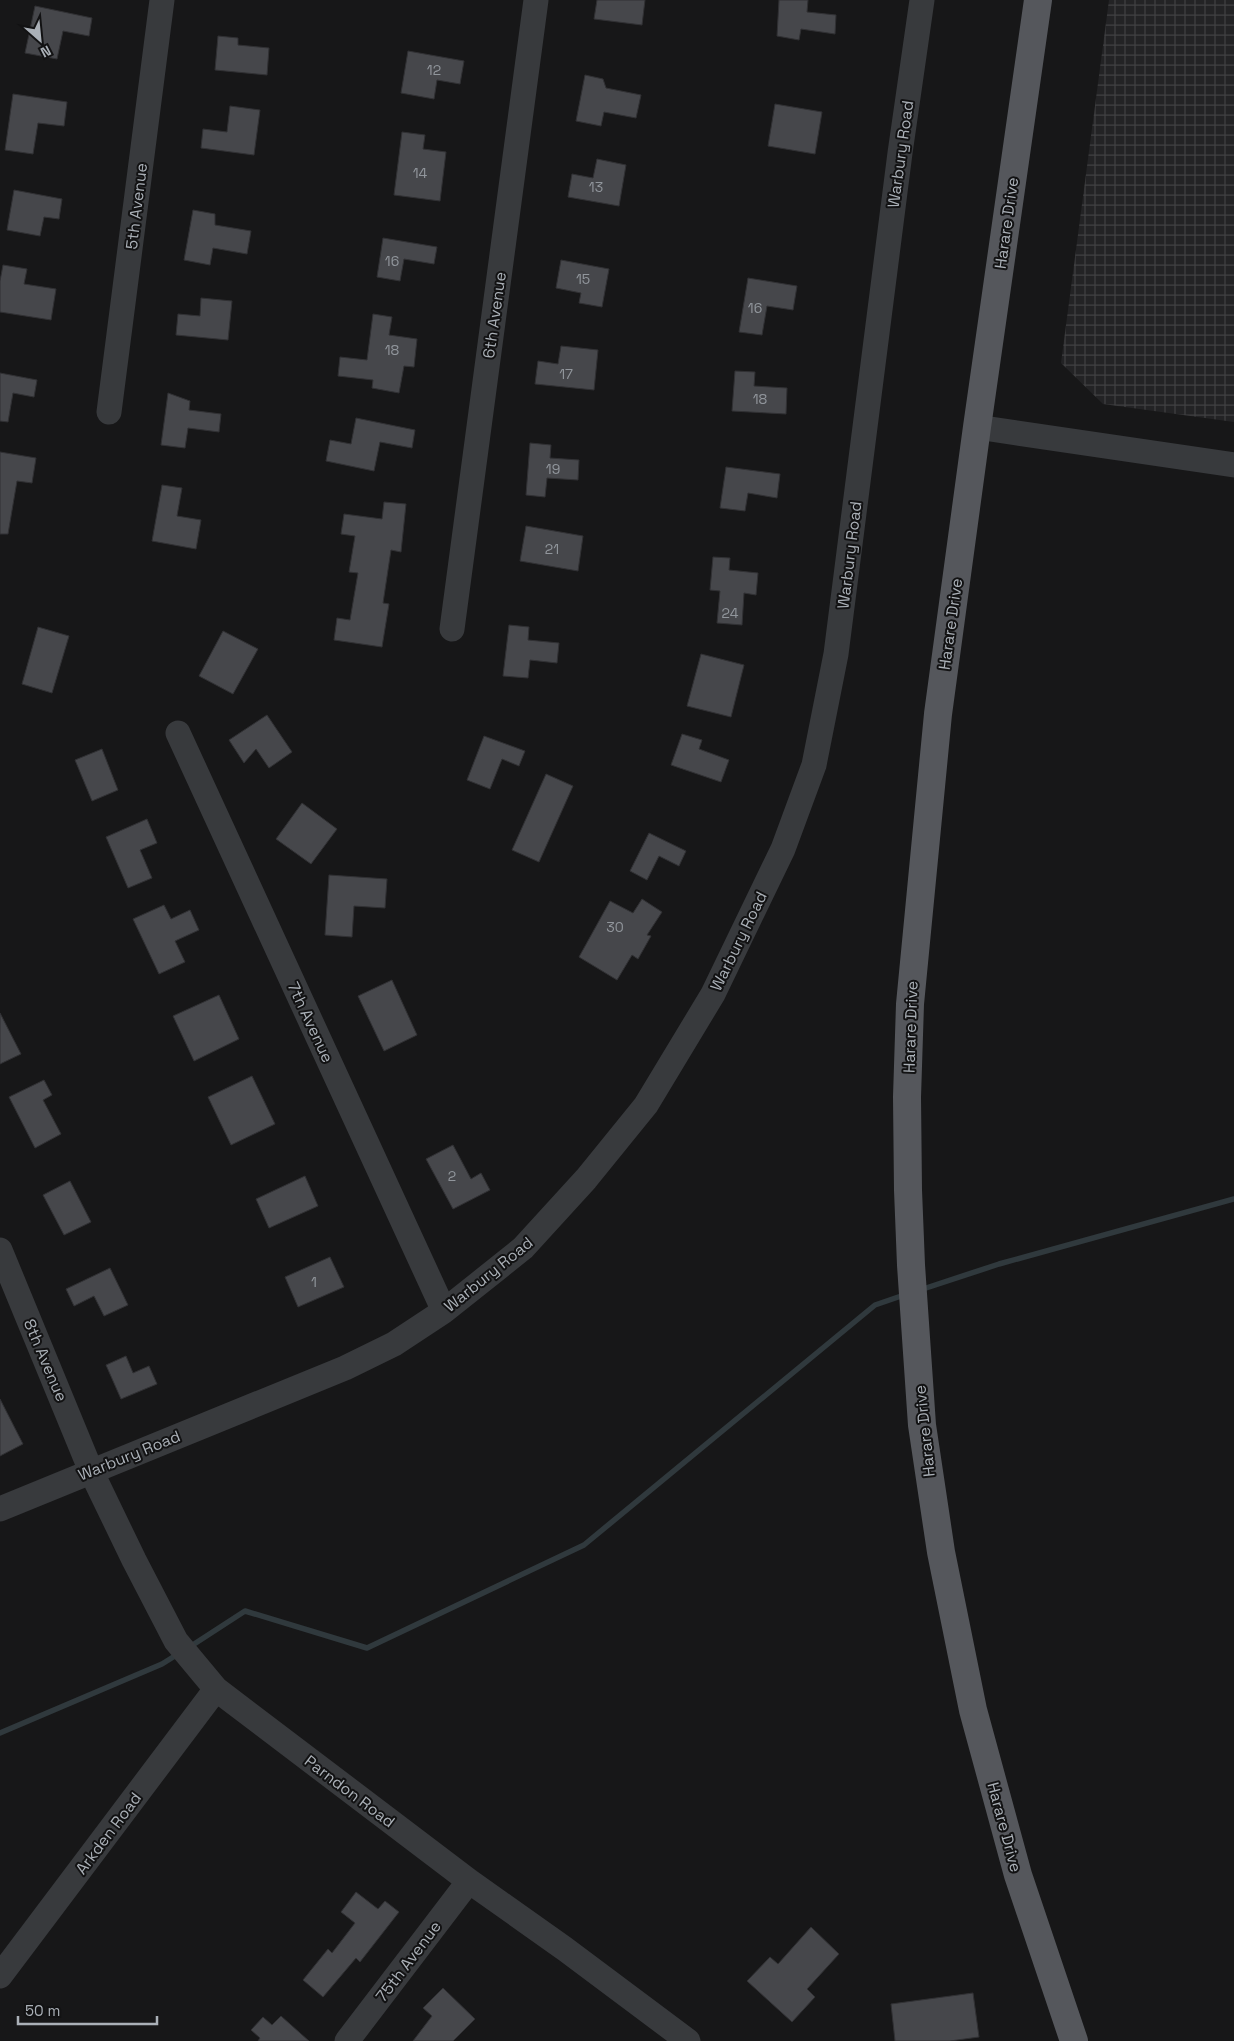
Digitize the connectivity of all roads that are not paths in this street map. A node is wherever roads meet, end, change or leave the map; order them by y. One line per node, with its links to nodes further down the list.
1 (162, 0): 5 (street, 5th Avenue)
2 (536, 0): 8 (street, 6th Avenue)
3 (922, 0): 11 (street, Warbury Road)
4 (1038, 0): 6 (main road, Harare Drive)
5 (109, 412)
6 (977, 427): 7 (street); 19 (main road, Harare Drive)
7 (1234, 465)
8 (452, 629)
9 (178, 733): 11 (street, 7th Avenue)
10 (0, 1250): 12 (street, 8th Avenue)
11 (444, 1311): 12 (street, Warbury Road)
12 (91, 1471): 13 (street, Warbury Road); 14 (street, Parndon Road)
13 (0, 1509)
14 (216, 1689): 15 (street, Parndon Road); 16 (street, Arkden Road)
15 (470, 1881): 17 (street, 75th Avenue); 18 (street, Parndon Road)
16 (0, 1976)
17 (347, 2041)
18 (688, 2041)
19 (1074, 2041)

